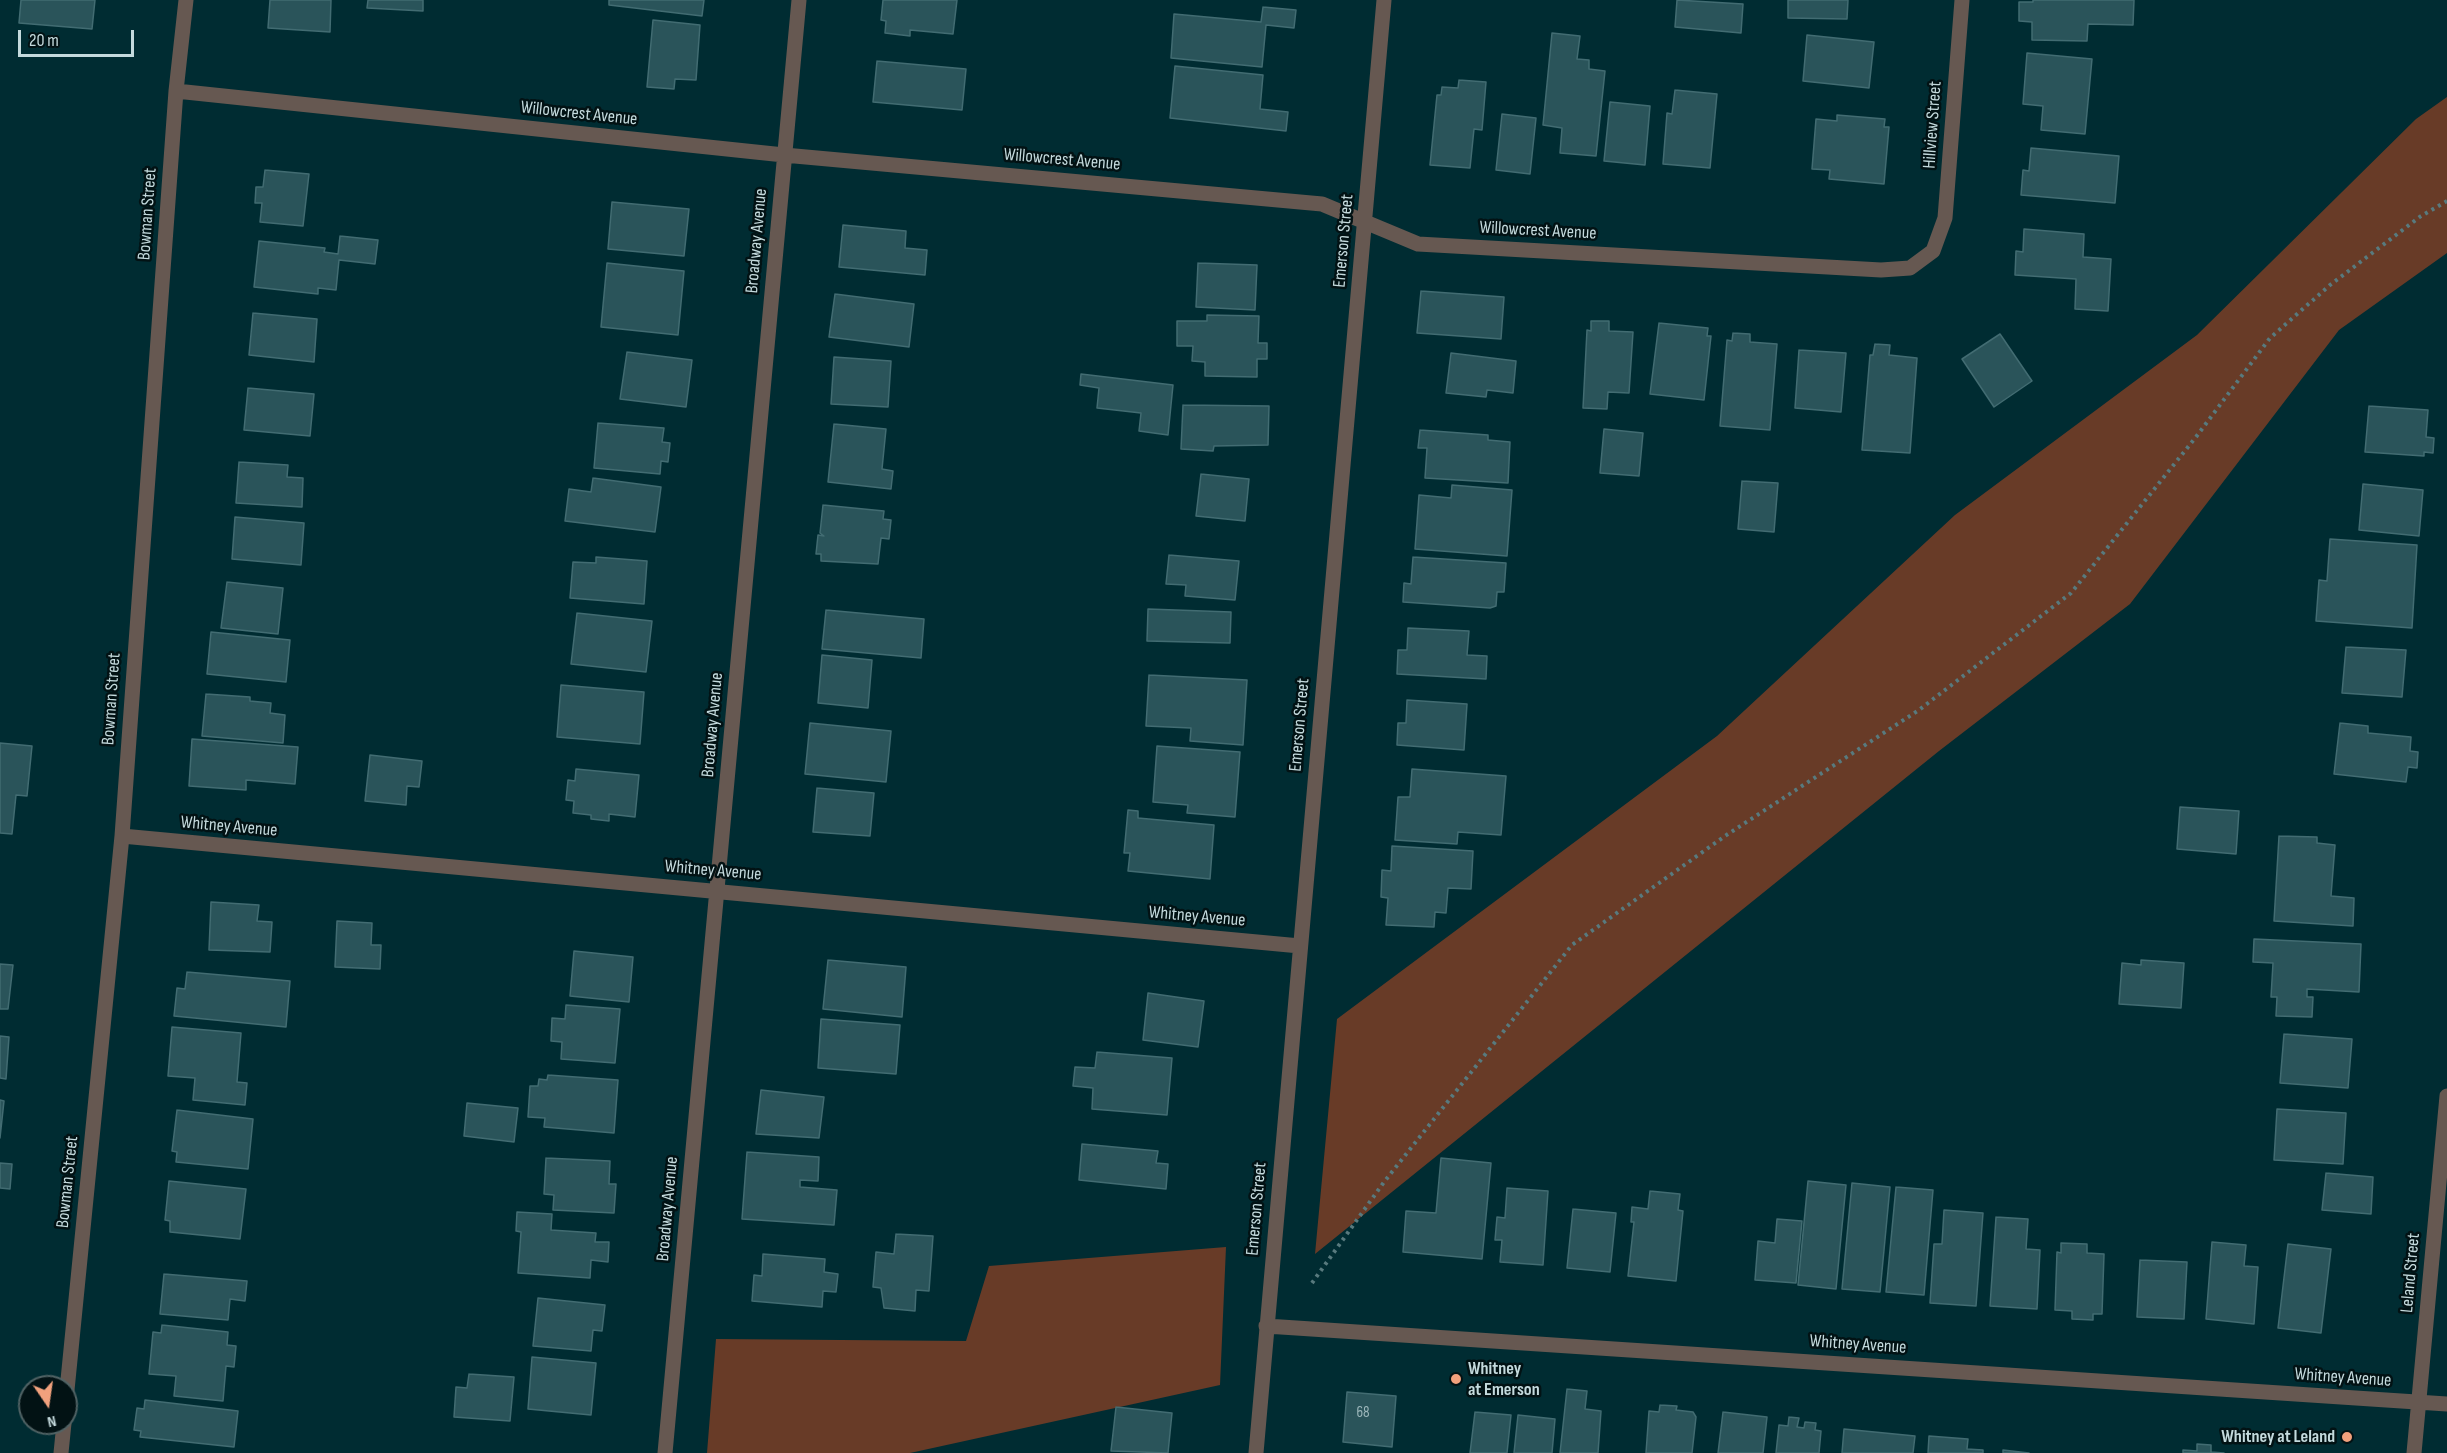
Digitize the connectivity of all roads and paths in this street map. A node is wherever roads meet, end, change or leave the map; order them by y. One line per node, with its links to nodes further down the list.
1 (186, 0): 5 (street, Bowman Street)
2 (799, 0): 6 (street, Broadway Avenue)
3 (1384, 0): 8 (street, Emerson Street)
4 (1962, 0): 9 (street, Hillview Street)
5 (176, 91): 6 (street, Willowcrest Avenue); 10 (street, Bowman Street)
6 (784, 155): 8 (street, Willowcrest Avenue); 11 (street, Broadway Avenue)
7 (2447, 201): 14 (path)
8 (1365, 221): 9 (street, Willowcrest Avenue); 12 (street, Emerson Street)
9 (1933, 250)
10 (122, 836): 11 (street, Whitney Avenue); 16 (street, Bowman Street)
11 (718, 891): 12 (street, Whitney Avenue); 21 (street, Broadway Avenue)
12 (1300, 946): 15 (street, Emerson Street)
13 (2447, 1096): 17 (street, Leland Street)
14 (1312, 1283)
15 (1266, 1326): 17 (street, Whitney Avenue); 22 (street, Emerson Street)
16 (68, 1375)
17 (2418, 1402): 18 (street, Whitney Avenue); 23 (street, Leland Street)
18 (2447, 1404)
19 (63, 1435): 20 (street)
20 (61, 1453)
21 (665, 1453)
22 (1256, 1453)
23 (2414, 1453)

